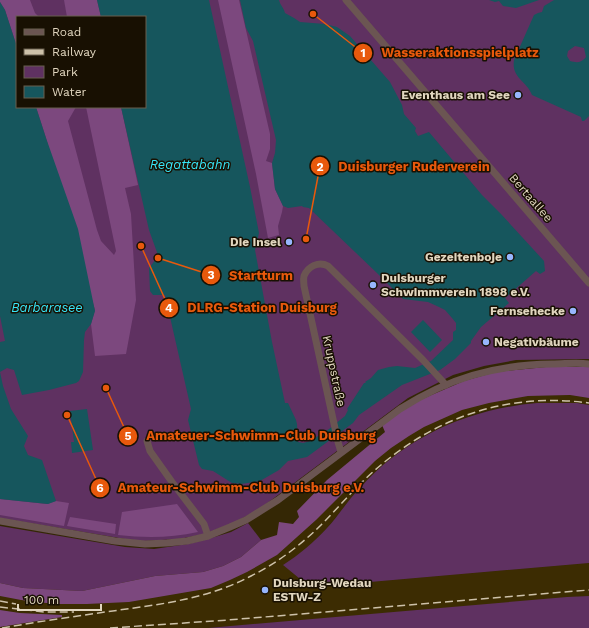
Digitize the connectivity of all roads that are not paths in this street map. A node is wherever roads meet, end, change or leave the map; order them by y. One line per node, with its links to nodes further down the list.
1 (346, 0): 2 (street, Bertaallee)
2 (589, 283)
3 (589, 364): 4 (street)
4 (446, 385): 6 (street); 6 (street, Kruppstraße)
5 (147, 441): 8 (street)
6 (341, 452): 8 (street)
7 (0, 521): 8 (street)
8 (208, 536)

